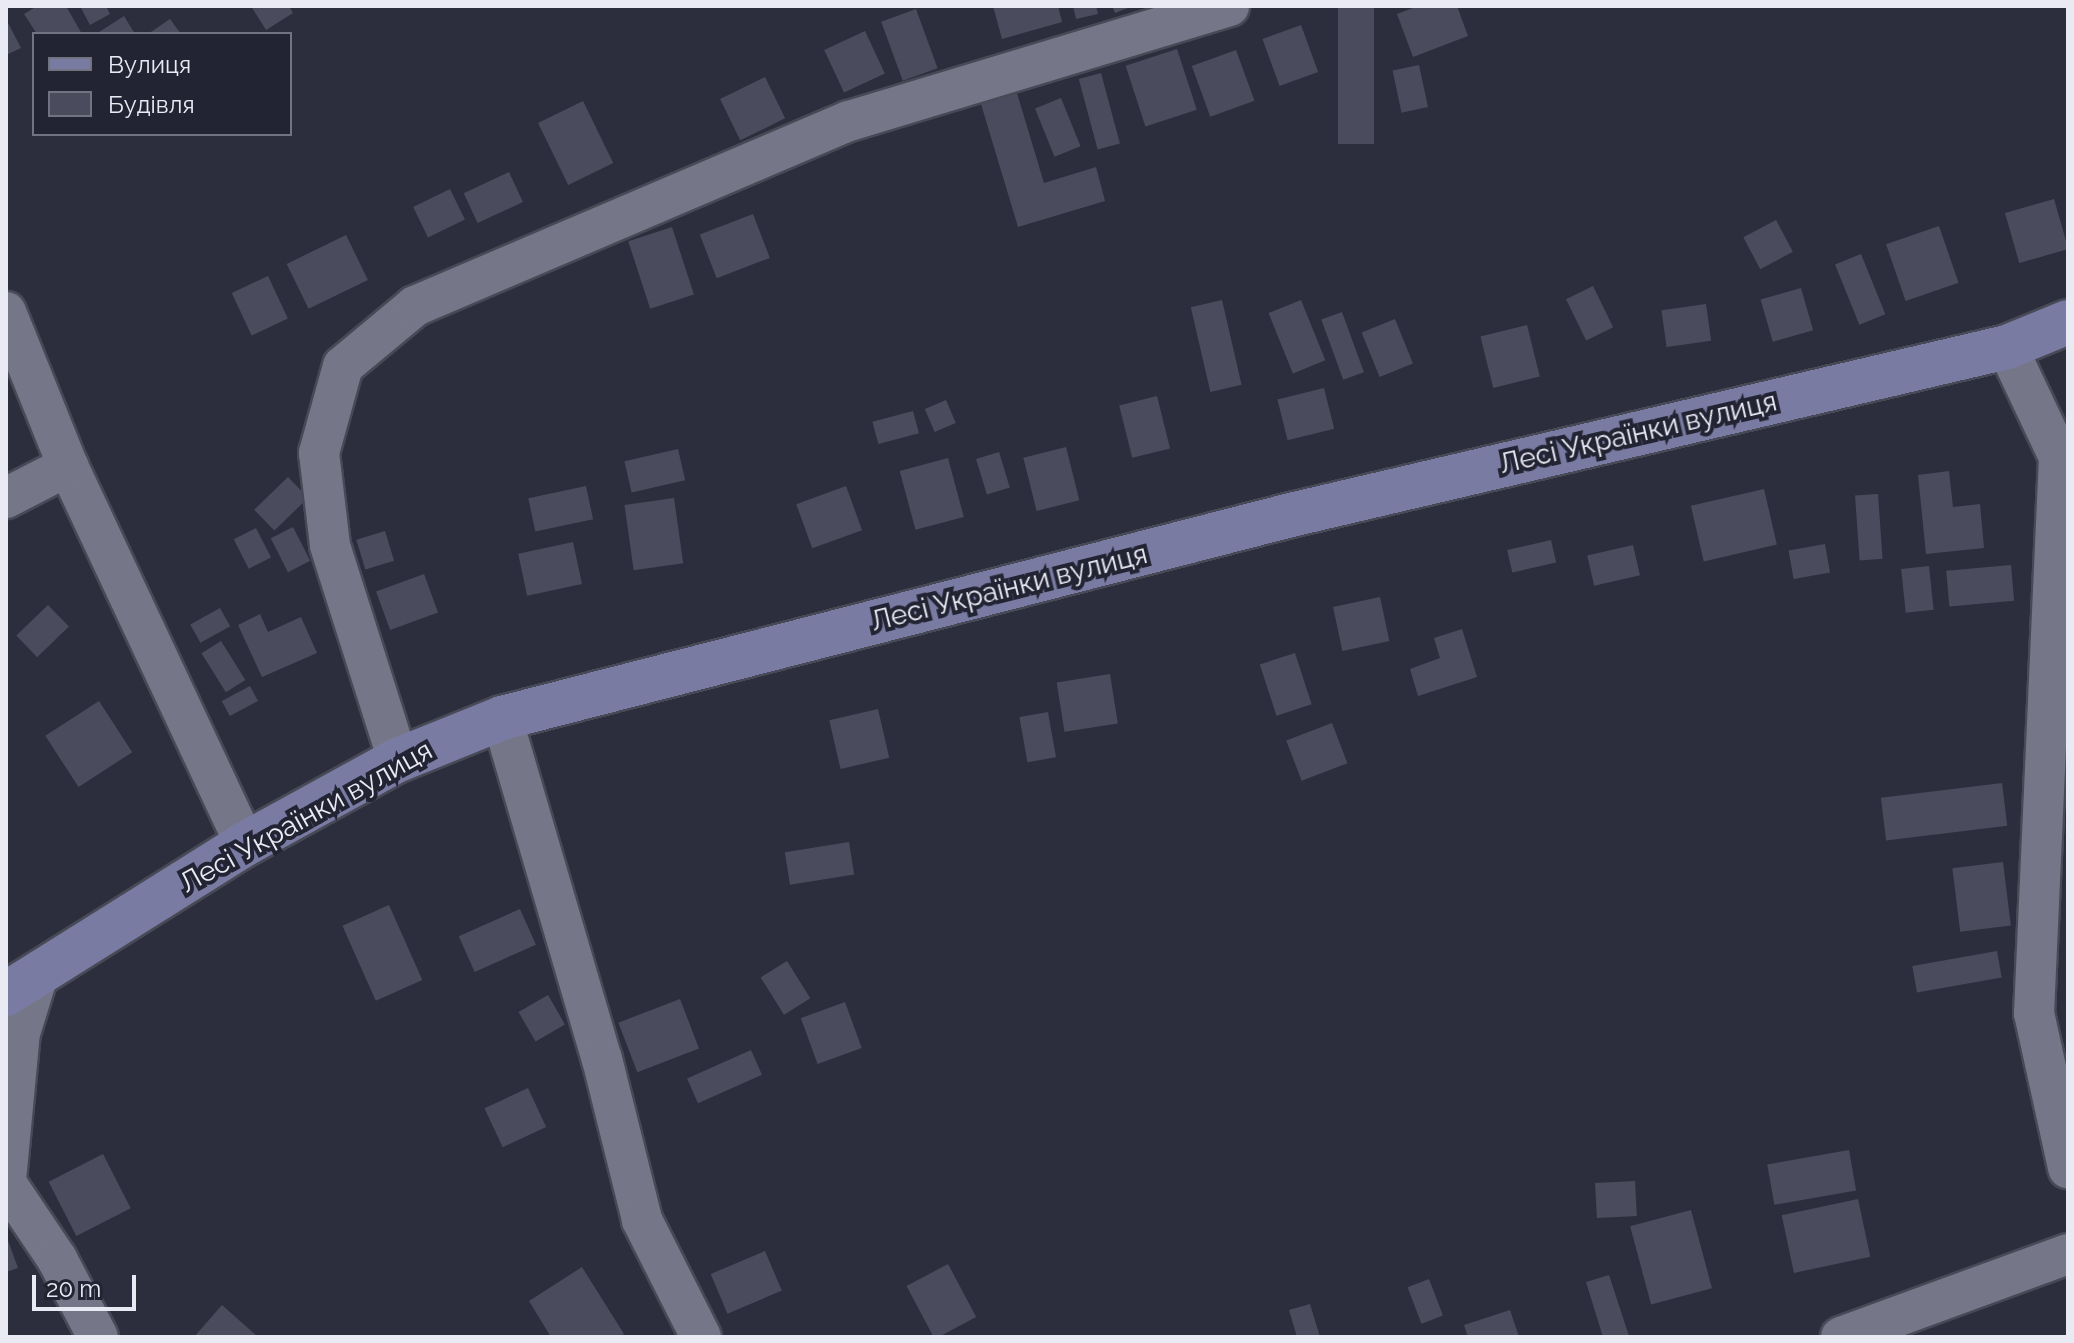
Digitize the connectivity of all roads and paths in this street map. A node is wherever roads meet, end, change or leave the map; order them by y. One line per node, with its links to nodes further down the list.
1 (1229, 6): 9 (street)
2 (6, 312): 5 (street)
3 (2068, 322): 4 (street, Лесі Українки вулиця)
4 (2007, 347): 6 (street); 8 (street, Лесі Українки вулиця)
5 (68, 466): 7 (street); 10 (street)
6 (2063, 466): 12 (street)
7 (6, 498)
8 (502, 718): 9 (street, Лесі Українки вулиця); 16 (street)
9 (398, 760): 10 (street, Лесі Українки вулиця)
10 (245, 844): 11 (street, Лесі Українки вулиця)
11 (22, 983): 13 (street)
12 (2068, 1168)
13 (6, 1182): 15 (street)
14 (2068, 1254): 17 (street)
15 (98, 1337)
16 (701, 1337)
17 (1841, 1337)

